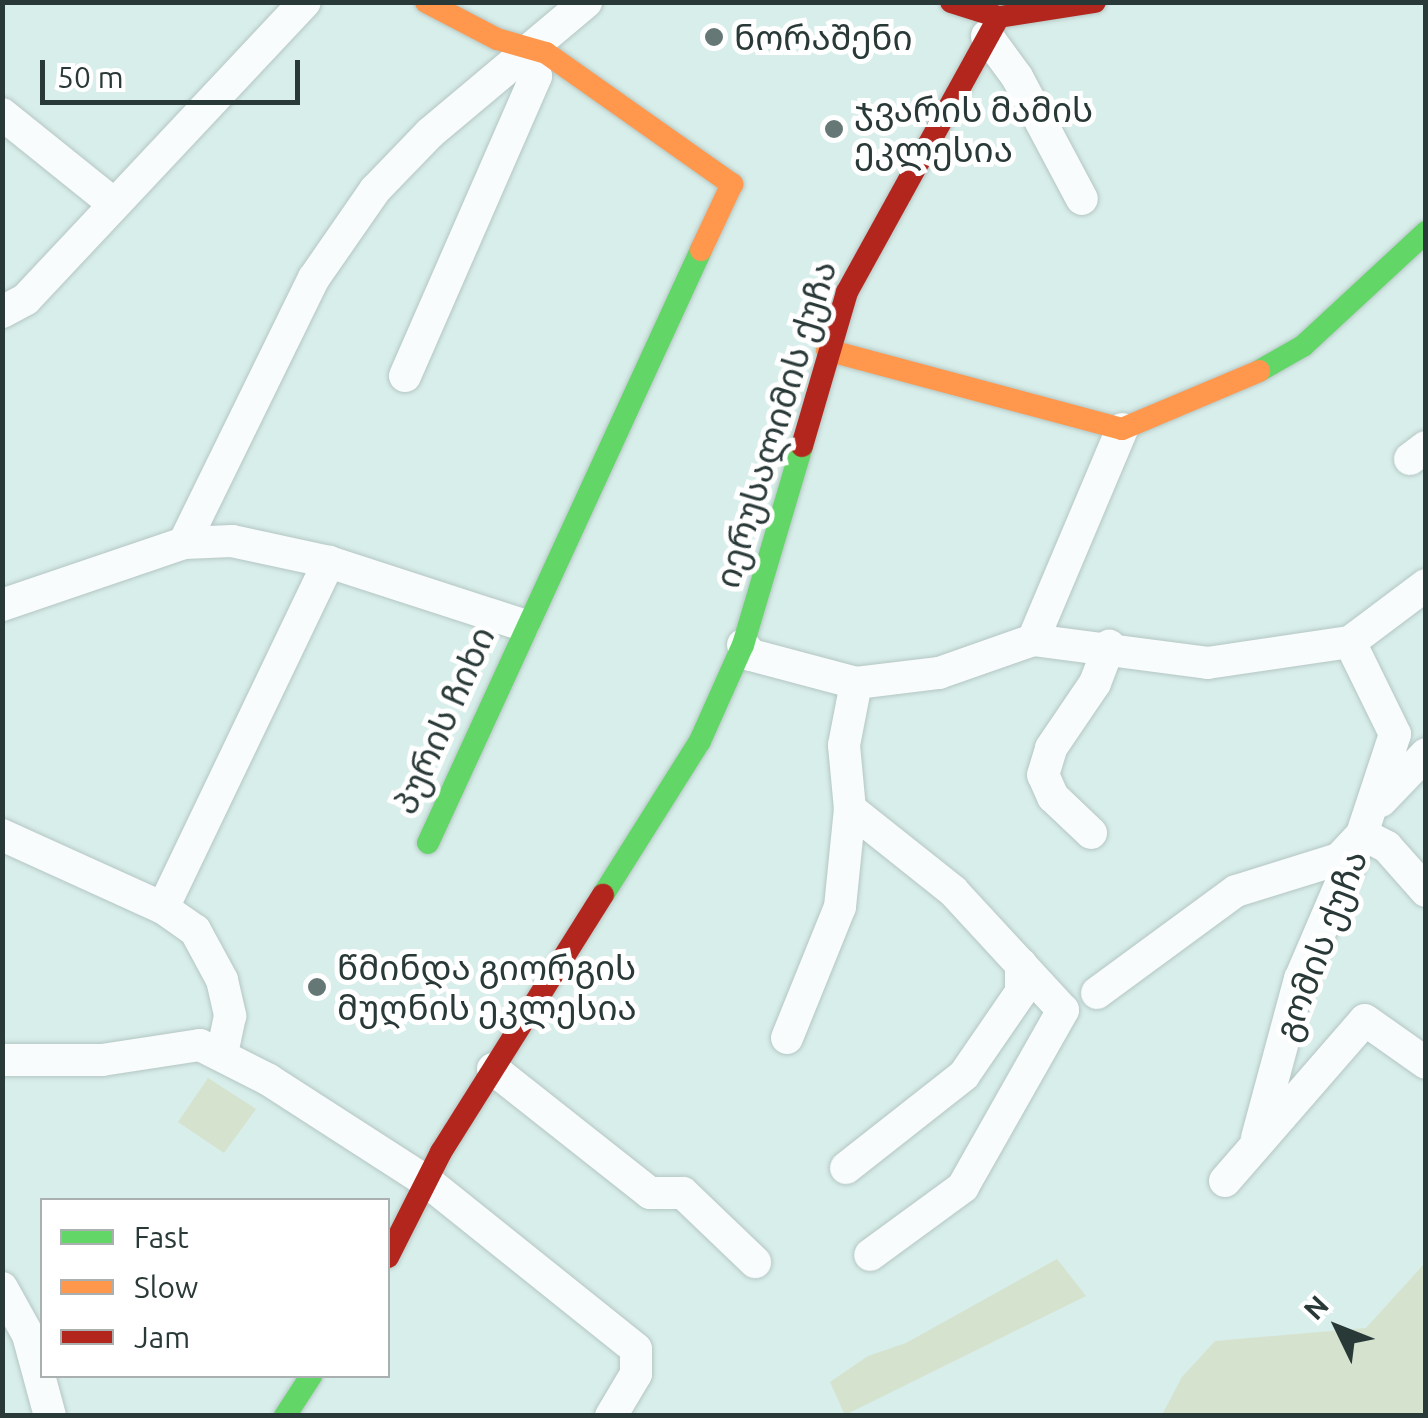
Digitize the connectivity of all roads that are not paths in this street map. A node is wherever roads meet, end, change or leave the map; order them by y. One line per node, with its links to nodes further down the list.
1 (305, 2): 10 (street)
2 (426, 2): 7 (street)
3 (586, 2): 7 (street)
4 (951, 2): 6 (street)
5 (1094, 2): 6 (street)
6 (993, 26): 9 (street); 13 (street, იერუსალიმის ქუჩა)
7 (528, 50): 14 (street); 16 (street); 20 (street, პურის ჩიხი)
8 (2, 114): 10 (street)
9 (1082, 200)
10 (114, 204): 12 (street)
11 (1426, 232): 15 (street)
12 (2, 312)
13 (827, 350): 15 (street); 23 (street, იერუსალიმის ქუჩა)
14 (405, 376)
15 (1122, 429): 21 (street)
16 (184, 543): 17 (street); 19 (street)
17 (328, 562): 20 (street); 33 (street)
18 (1426, 585): 22 (street)
19 (2, 605)
20 (523, 625): 31 (street, პურის ჩიხი)
21 (1033, 640): 24 (street); 25 (street)
22 (1350, 642): 24 (street); 28 (street, გომის ქუჩა)
23 (743, 645): 25 (street); 40 (street, იერუსალიმის ქუჩა)
24 (1108, 646): 29 (street)
25 (856, 683): 27 (street)
26 (1426, 754): 28 (street, გომის ქუჩა)
27 (850, 809): 34 (street); 36 (street)
28 (1365, 823): 32 (street); 35 (street); 39 (street, გომის ქუჩა)
29 (1091, 833)
30 (2, 835): 33 (street)
31 (428, 843)
32 (1426, 890)
33 (163, 908): 37 (street)
34 (1021, 964): 41 (street); 44 (street)
35 (1097, 994)
36 (787, 1038)
37 (222, 1054): 38 (street); 42 (street)
38 (2, 1060)
39 (1426, 1062)
40 (493, 1069): 42 (street, იერუსალიმის ქუჩა); 45 (street)
41 (846, 1168)
42 (429, 1183): 43 (street, იერუსალიმის ქუჩა); 50 (street)
43 (390, 1253)
44 (870, 1254)
45 (755, 1262)
46 (2, 1288): 48 (street)
47 (310, 1378): 49 (street)
48 (50, 1416)
49 (285, 1416)
50 (611, 1416)

